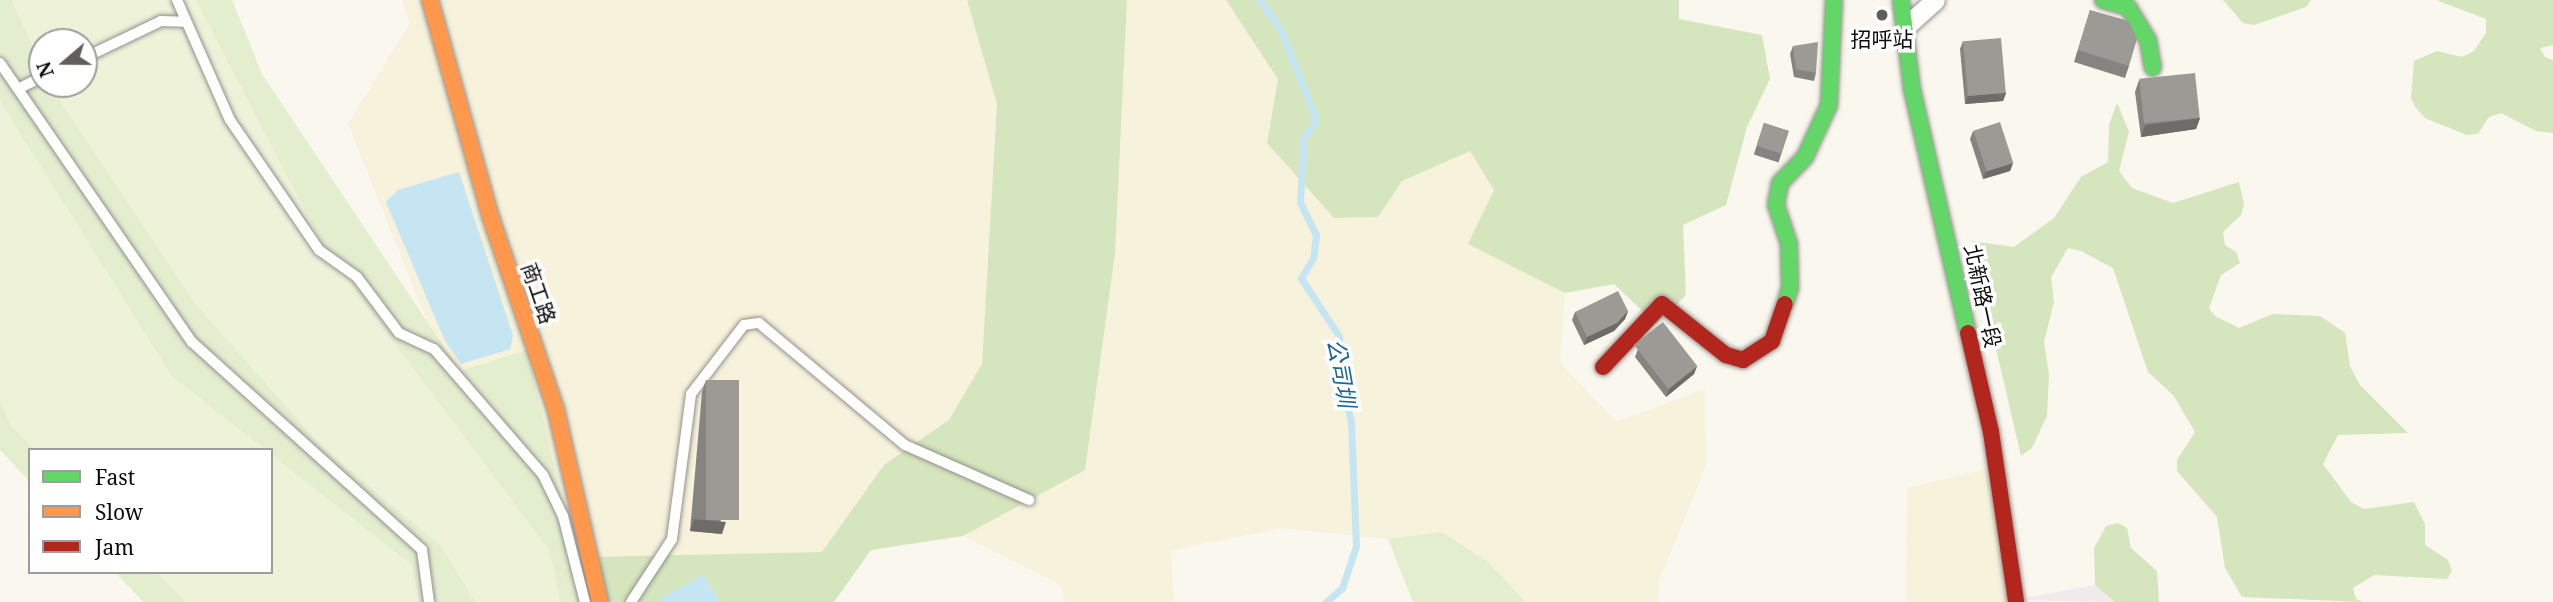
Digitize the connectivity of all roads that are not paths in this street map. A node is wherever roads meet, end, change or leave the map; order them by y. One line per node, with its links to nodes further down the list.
1 (177, 0): 7 (lane)
2 (430, 0): 18 (street, 商工路)
3 (1834, 0): 14 (street)
4 (1901, 0): 8 (street, 北新路一段)
5 (1935, 0): 8 (street)
6 (2103, 0): 11 (street)
7 (184, 22): 9 (lane); 17 (lane)
8 (1905, 27): 20 (street, 北新路一段)
9 (98, 51)
10 (0, 63): 13 (lane)
11 (2153, 68)
12 (28, 84): 13 (lane)
13 (18, 89): 16 (lane)
14 (1603, 367)
15 (1029, 500): 19 (lane)
16 (429, 602)
17 (585, 602)
18 (600, 602)
19 (631, 602)
20 (2016, 602)

